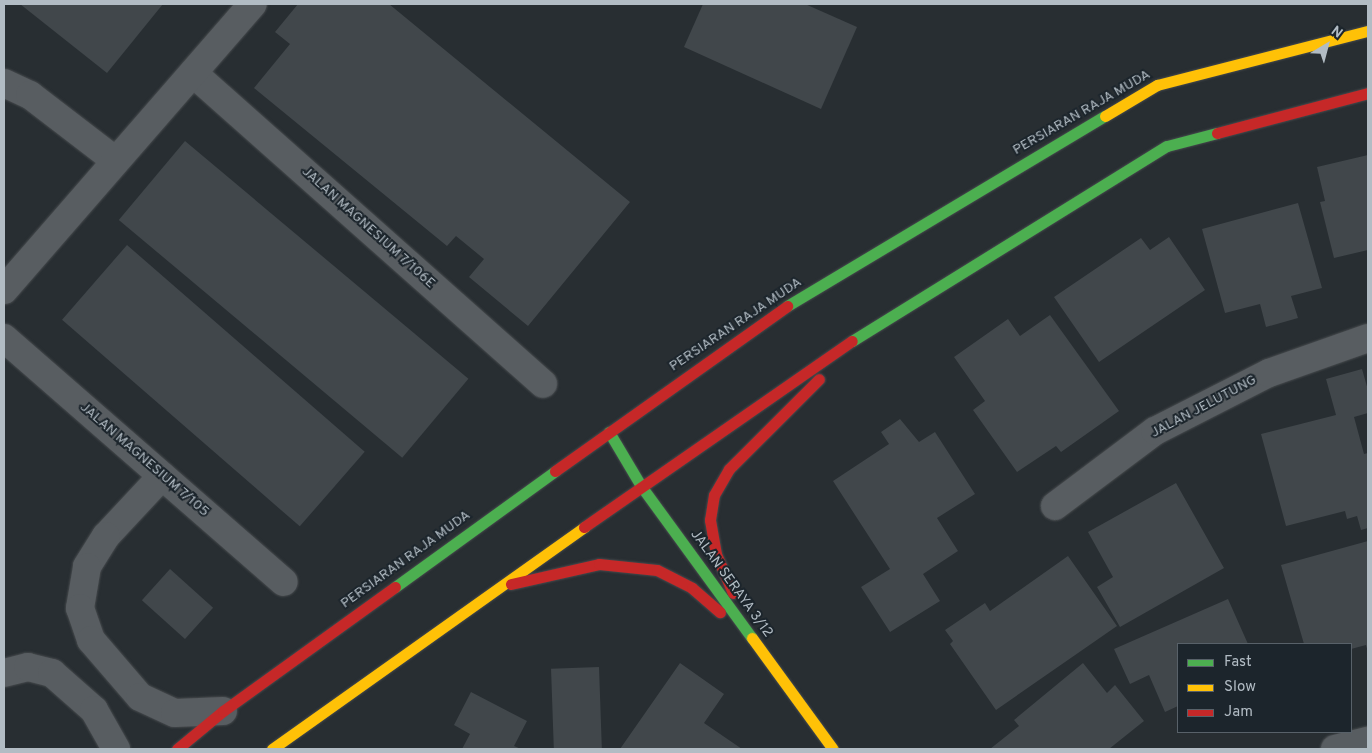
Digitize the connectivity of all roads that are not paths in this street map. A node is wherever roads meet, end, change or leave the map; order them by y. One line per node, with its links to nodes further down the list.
1 (253, 4): 3 (street)
2 (1368, 31): 12 (main road, PERSIARAN RAJA MUDA)
3 (193, 73): 6 (street); 11 (street, JALAN MAGNESIUM 7/106E)
4 (4, 83): 6 (street)
5 (1368, 93): 8 (main road)
6 (116, 161): 7 (street)
7 (4, 290)
8 (872, 327): 14 (main road); 18 (main road)
9 (4, 338): 13 (street, JALAN MAGNESIUM 7/105)
10 (1368, 338): 15 (street, JALAN JELUTUNG)
11 (543, 384)
12 (609, 432): 14 (main road, JALAN SERAYA 3/12); 20 (main road, PERSIARAN RAJA MUDA)
13 (162, 476): 16 (street, JALAN MAGNESIUM 7/105); 20 (street)
14 (641, 486): 17 (main road); 18 (main road, JALAN SERAYA 3/12)
15 (1055, 506)
16 (284, 582)
17 (499, 587): 18 (main road); 24 (main road)
18 (753, 640): 25 (main road, JALAN SERAYA 3/12)
19 (4, 673): 22 (street)
20 (223, 711): 23 (main road, PERSIARAN RAJA MUDA)
21 (1368, 741): 26 (street)
22 (116, 749)
23 (177, 749)
24 (272, 749)
25 (833, 749)
26 (1335, 749)

